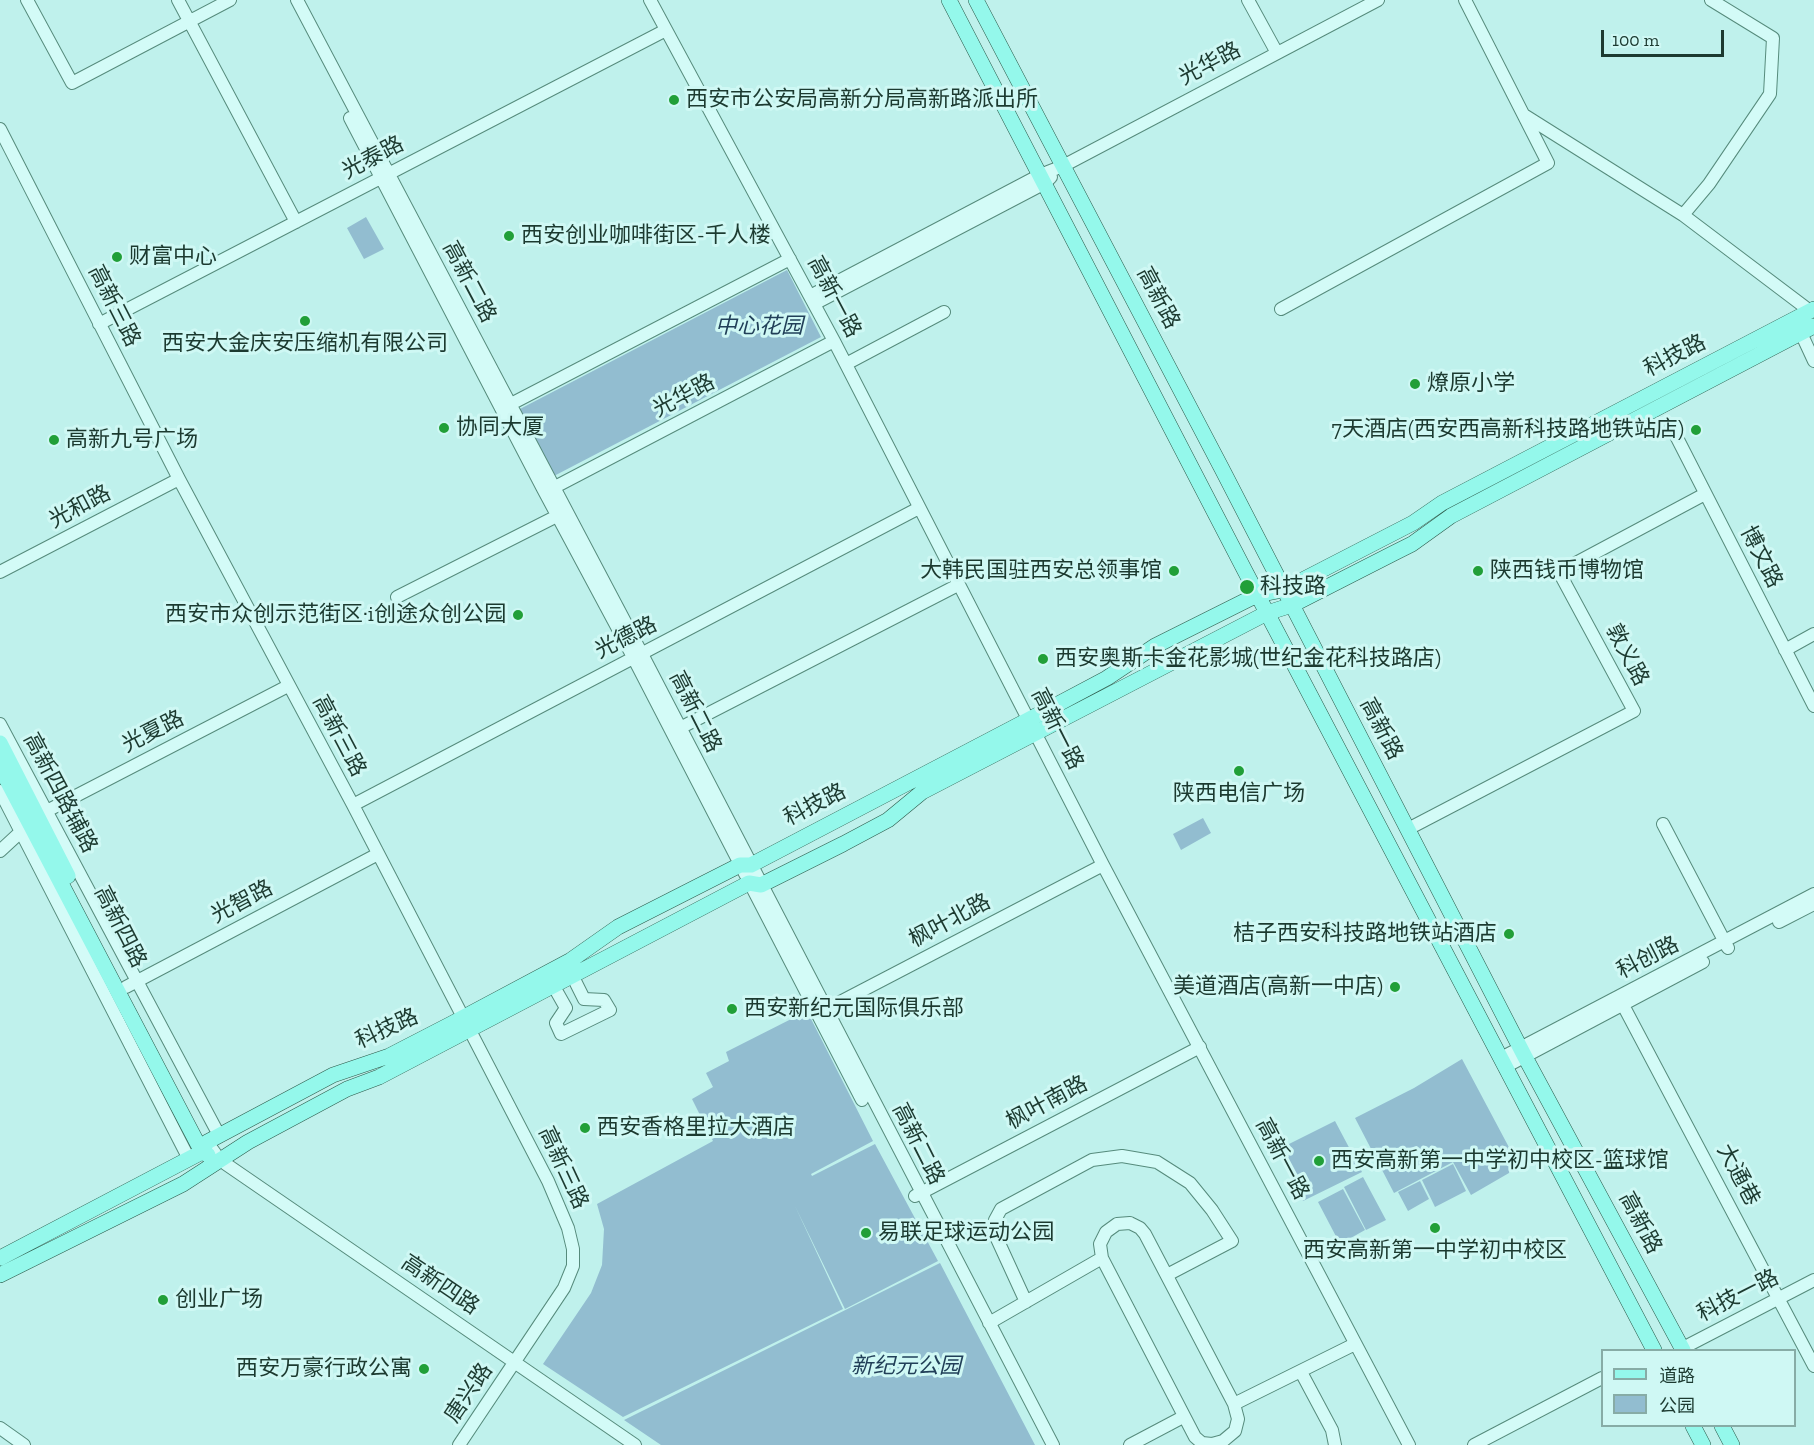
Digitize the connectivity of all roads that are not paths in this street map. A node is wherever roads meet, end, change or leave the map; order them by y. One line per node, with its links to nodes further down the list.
1 (27, 0): 13 (street)
2 (178, 0): 13 (street)
3 (230, 0): 13 (street)
4 (288, 0): 19 (street, 高新二路)
5 (297, 0): 19 (street, 高新二路)
6 (650, 0): 14 (street, 高新一路)
7 (949, 0): 20 (main road, 高新路)
8 (976, 0): 18 (main road, 高新路)
9 (1248, 0): 15 (street)
10 (1378, 0): 15 (street, 光华路)
11 (1465, 0): 16 (street)
12 (1711, 0): 21 (street)
13 (190, 22): 22 (street)
14 (666, 30): 19 (street, 光泰路); 23 (street, 高新一路)
15 (1277, 53): 18 (street, 光华路)
16 (1523, 115): 21 (street); 25 (street)
17 (0, 129): 28 (street, 高新三路)
18 (1063, 166): 20 (street, 光华路); 41 (main road, 高新路)
19 (385, 176): 22 (street, 光泰路); 32 (street, 高新二路); 38 (street, 高新二路)
20 (1042, 179): 24 (street, 光华路); 42 (main road, 高新路)
21 (1683, 215): 27 (street)
22 (297, 222): 28 (street, 光泰路)
23 (790, 259): 24 (street, 高新一路); 32 (street)
24 (812, 300): 29 (street, 高新一路)
25 (1281, 309)
26 (944, 312): 31 (street)
27 (1810, 320): 30 (street); 41 (main road, 科技路); 44 (main road, 科技路)
28 (99, 324): 34 (street, 高新三路)
29 (834, 340): 31 (street, 高新一路); 35 (street, 光华路)
30 (1814, 360)
31 (846, 364): 37 (street, 高新一路)
32 (509, 405): 35 (street, 高新二路)
33 (1671, 426): 36 (street, 博文路)
34 (179, 479): 39 (street, 光和路); 49 (street, 高新三路)
35 (553, 488): 48 (street, 高新二路)
36 (1705, 494): 47 (street, 博文路); 60 (street, 敦义路)
37 (919, 508): 40 (street, 高新一路); 48 (street, 光德路)
38 (557, 516): 43 (street); 48 (street, 高新二路)
39 (0, 572)
40 (958, 585): 52 (street, 高新一路); 53 (street)
41 (1283, 590): 42 (main road, 科技路); 44 (main road, 高新路)
42 (1257, 595): 45 (main road, 高新路); 52 (main road, 科技路)
43 (397, 597)
44 (1292, 606): 45 (main road, 科技路); 60 (main road, 高新路)
45 (1267, 613): 52 (main road, 科技路); 77 (main road, 高新路)
46 (1814, 634): 47 (street)
47 (1785, 650): 50 (street, 博文路)
48 (638, 656): 53 (street, 高新二路); 57 (street, 光德路); 63 (street, 高新二路)
49 (288, 686): 57 (street, 高新三路); 58 (street, 光夏路)
50 (1814, 706)
51 (0, 724): 58 (street, 高新四路辅路)
52 (1032, 727): 63 (main road, 科技路); 64 (street, 高新一路); 65 (main road, 科技路)
53 (680, 728): 63 (street, 高新二路)
54 (0, 743): 58 (main road, 高新四路)
55 (0, 767): 58 (main road, 高新四路)
56 (0, 791): 58 (street)
57 (353, 805): 62 (street, 高新三路)
58 (34, 821): 61 (street, 光夏路); 70 (main road, 高新四路); 78 (main road, 高新四路)
59 (1664, 824): 68 (street)
60 (1408, 829): 76 (main road, 高新路)
61 (0, 850)
62 (378, 854): 70 (street, 光智路); 74 (street, 高新三路)
63 (745, 865): 65 (street, 高新二路); 74 (main road, 科技路)
64 (1103, 865): 73 (street, 枫叶北路); 75 (street, 高新一路)
65 (755, 884): 69 (main road, 科技路); 73 (street, 高新二路)
66 (1814, 894): 68 (street, 科创路)
67 (1814, 904): 68 (street, 科创路)
68 (1726, 945): 72 (street, 科创路); 76 (street, 科创路)
69 (572, 975): 71 (main road, 科技路); 71 (street)
70 (131, 984): 78 (main road, 高新四路)
71 (553, 985): 74 (main road, 科技路)
72 (1623, 1005): 76 (street, 科创路); 86 (street, 大通巷)
73 (821, 1012): 80 (street, 高新二路)
74 (466, 1023): 78 (main road, 科技路); 79 (main road, 科技路); 92 (street, 高新三路)
75 (1200, 1047): 80 (street, 枫叶南路); 89 (street, 高新一路)
76 (1523, 1052): 77 (street, 科创路); 91 (main road, 高新路)
77 (1503, 1063): 90 (main road, 高新路)
78 (204, 1147): 79 (main road, 高新四路); 81 (main road, 科技路)
79 (220, 1160): 83 (main road, 科技路); 92 (street, 高新四路)
80 (917, 1195): 88 (street, 高新二路); 104 (street, 高新二路)
81 (0, 1258)
82 (1102, 1258): 84 (street); 87 (street); 97 (street)
83 (0, 1275)
84 (1167, 1275): 87 (street); 96 (street)
85 (1814, 1280): 86 (street, 科技一路)
86 (1779, 1299): 91 (street, 科技一路); 93 (street, 大通巷)
87 (1026, 1302): 88 (street)
88 (988, 1323): 105 (street, 高新二路)
89 (1355, 1344): 94 (street); 108 (street, 高新一路)
90 (1653, 1349)
91 (1682, 1349)
92 (514, 1364): 102 (street, 唐兴路); 103 (street, 高新四路)
93 (1814, 1366)
94 (1301, 1372): 96 (street); 107 (street)
95 (1601, 1379): 109 (street)
96 (1234, 1404): 97 (street)
97 (1184, 1417): 106 (street)
98 (1694, 1427): 110 (main road)
99 (1723, 1427): 111 (main road)
100 (0, 1428): 101 (street)
101 (24, 1445)
102 (459, 1445)
103 (635, 1445)
104 (1044, 1445)
105 (1053, 1445)
106 (1130, 1445)
107 (1335, 1445)
108 (1409, 1445)
109 (1474, 1445)
110 (1703, 1445)
111 (1732, 1445)

